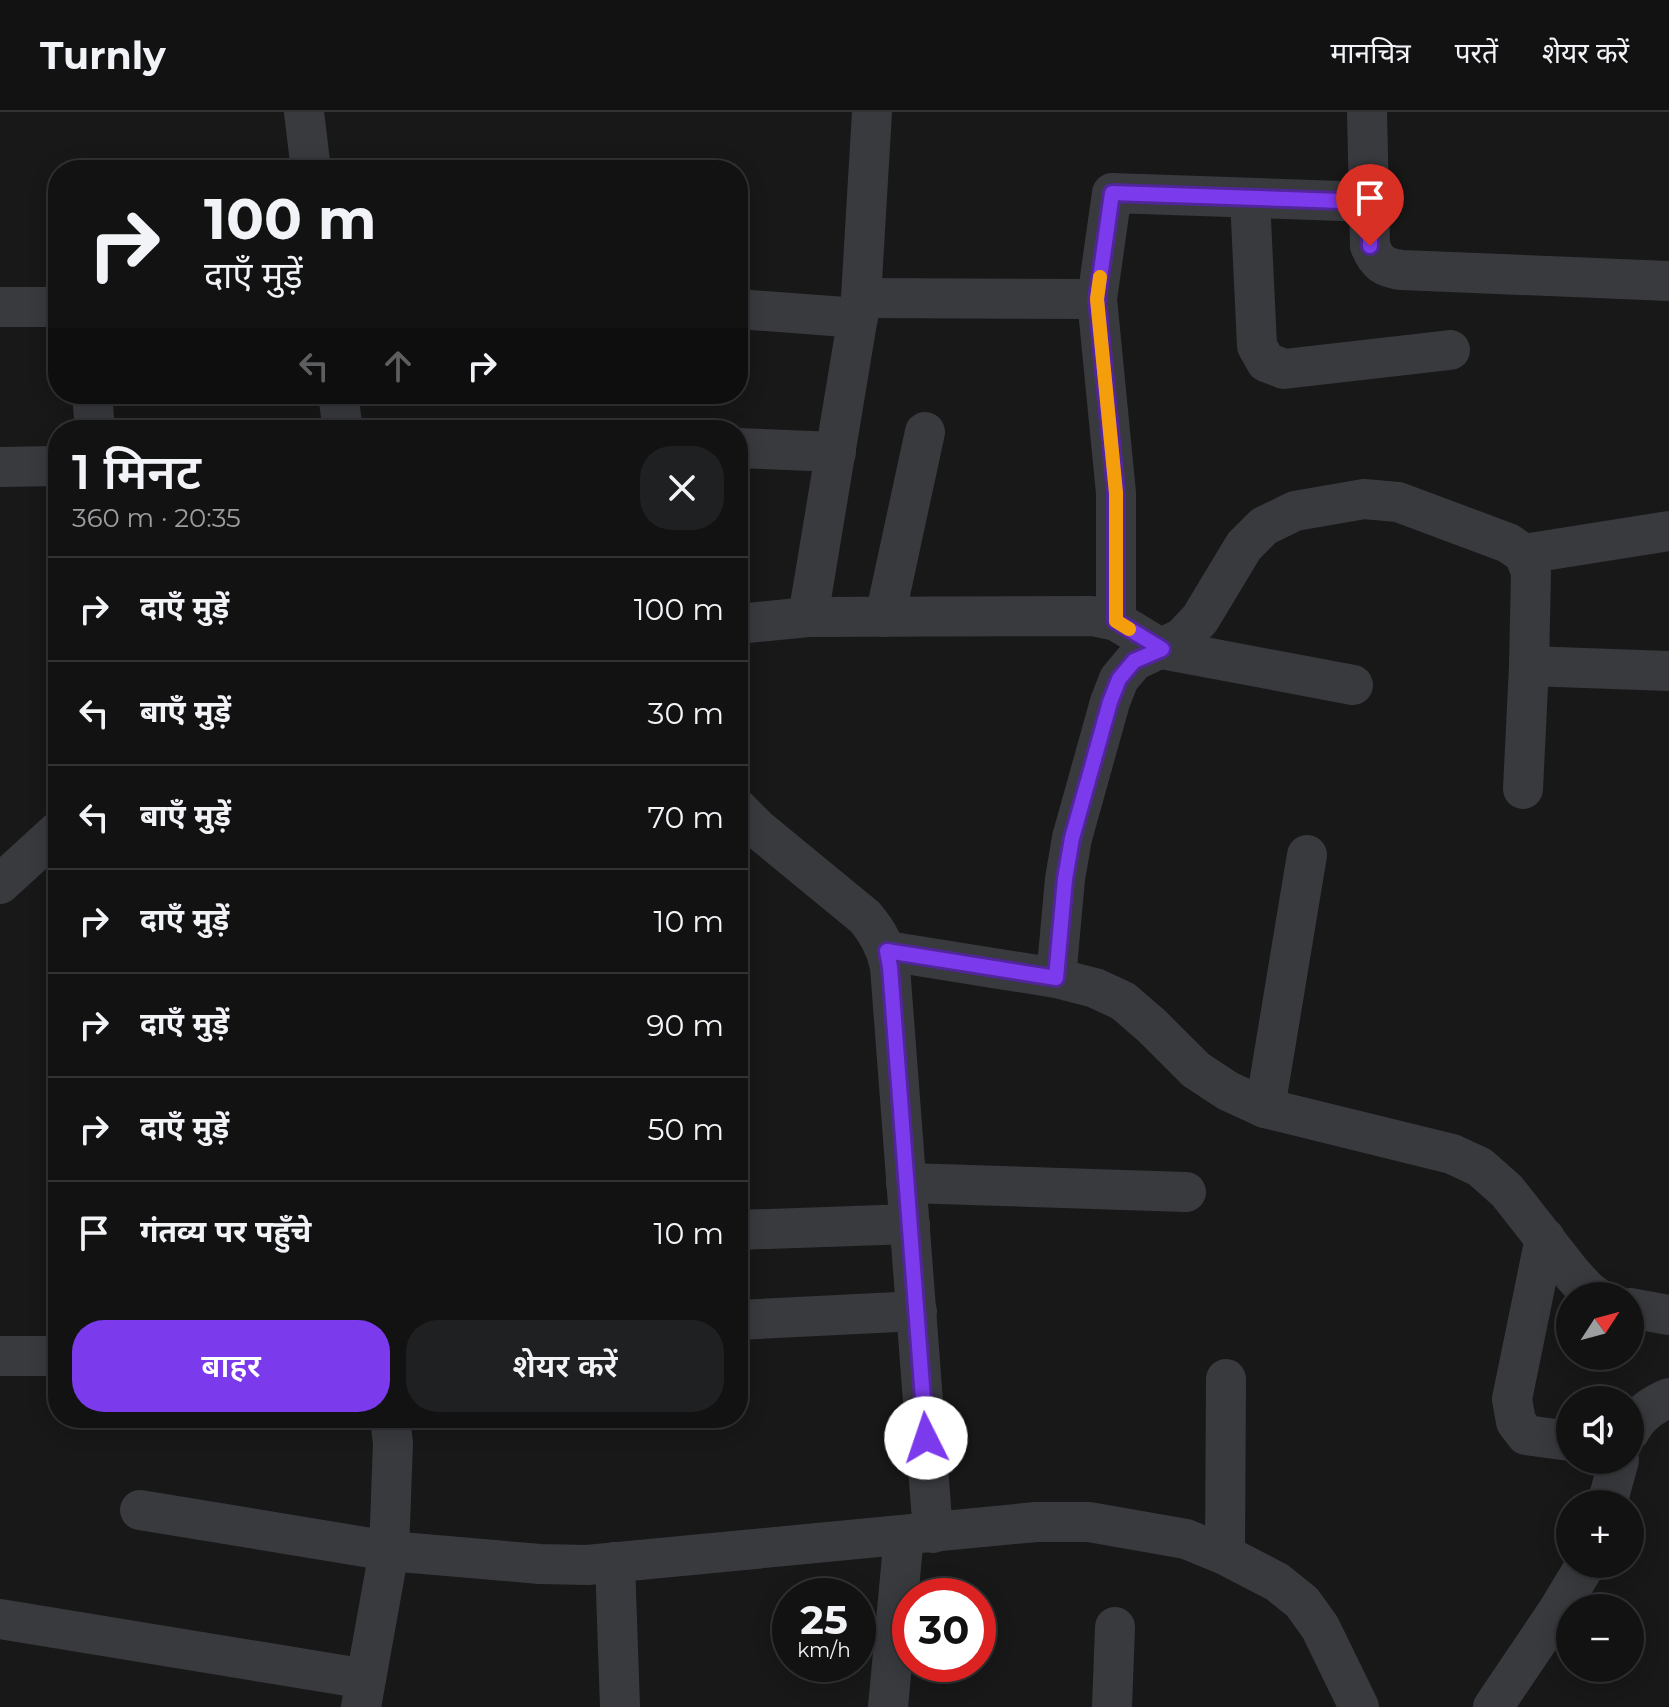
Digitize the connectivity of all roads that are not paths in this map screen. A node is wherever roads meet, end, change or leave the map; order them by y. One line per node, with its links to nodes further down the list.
1 (304, 112): 4 (street)
2 (872, 112): 11 (street)
3 (1367, 112): 6 (street)
4 (310, 160)
5 (1250, 198): 6 (street); 8 (street); 13 (street)
6 (1370, 202): 7 (street)
7 (1669, 281)
8 (1097, 299): 11 (street); 23 (street)
9 (0, 307): 10 (street)
10 (48, 307)
11 (860, 308): 12 (street); 16 (street)
12 (748, 309)
13 (1450, 350)
14 (925, 432): 22 (street)
15 (748, 448): 16 (street)
16 (836, 452): 21 (street)
17 (48, 466): 18 (street)
18 (0, 467)
19 (1669, 531): 20 (street)
20 (1524, 554): 25 (street); 26 (street)
21 (808, 617): 22 (street); 24 (street)
22 (885, 617): 23 (street)
23 (1116, 621): 25 (street)
24 (748, 623)
25 (1162, 649): 28 (street); 35 (street)
26 (1529, 666): 27 (street); 29 (street)
27 (1669, 671)
28 (1353, 685)
29 (1523, 789)
30 (748, 819): 34 (street)
31 (48, 840): 33 (street)
32 (1307, 855): 36 (street)
33 (0, 884)
34 (887, 951): 35 (street); 37 (street)
35 (1056, 978): 36 (street)
36 (1265, 1108): 41 (street)
37 (906, 1183): 38 (street); 39 (street)
38 (1186, 1192)
39 (910, 1224): 40 (street); 43 (street)
40 (748, 1230)
41 (1545, 1238): 42 (street); 53 (street)
42 (1580, 1282)
43 (917, 1311): 46 (street); 55 (street)
44 (1644, 1311): 45 (street)
45 (1669, 1315)
46 (748, 1319)
47 (0, 1356): 48 (street)
48 (48, 1356)
49 (1226, 1379): 57 (street)
50 (1669, 1398): 51 (street)
51 (1644, 1414)
52 (391, 1428): 56 (street)
53 (1556, 1439)
54 (140, 1510): 56 (street)
55 (919, 1534): 57 (street); 58 (street); 64 (street)
56 (389, 1551): 58 (street); 62 (street)
57 (1225, 1555): 66 (street)
58 (615, 1562): 63 (street)
59 (1578, 1578): 67 (street)
60 (0, 1619): 62 (street)
61 (1115, 1627): 65 (street)
62 (364, 1693)
63 (620, 1707)
64 (888, 1707)
65 (1112, 1707)
66 (1359, 1707)
67 (1493, 1707)

